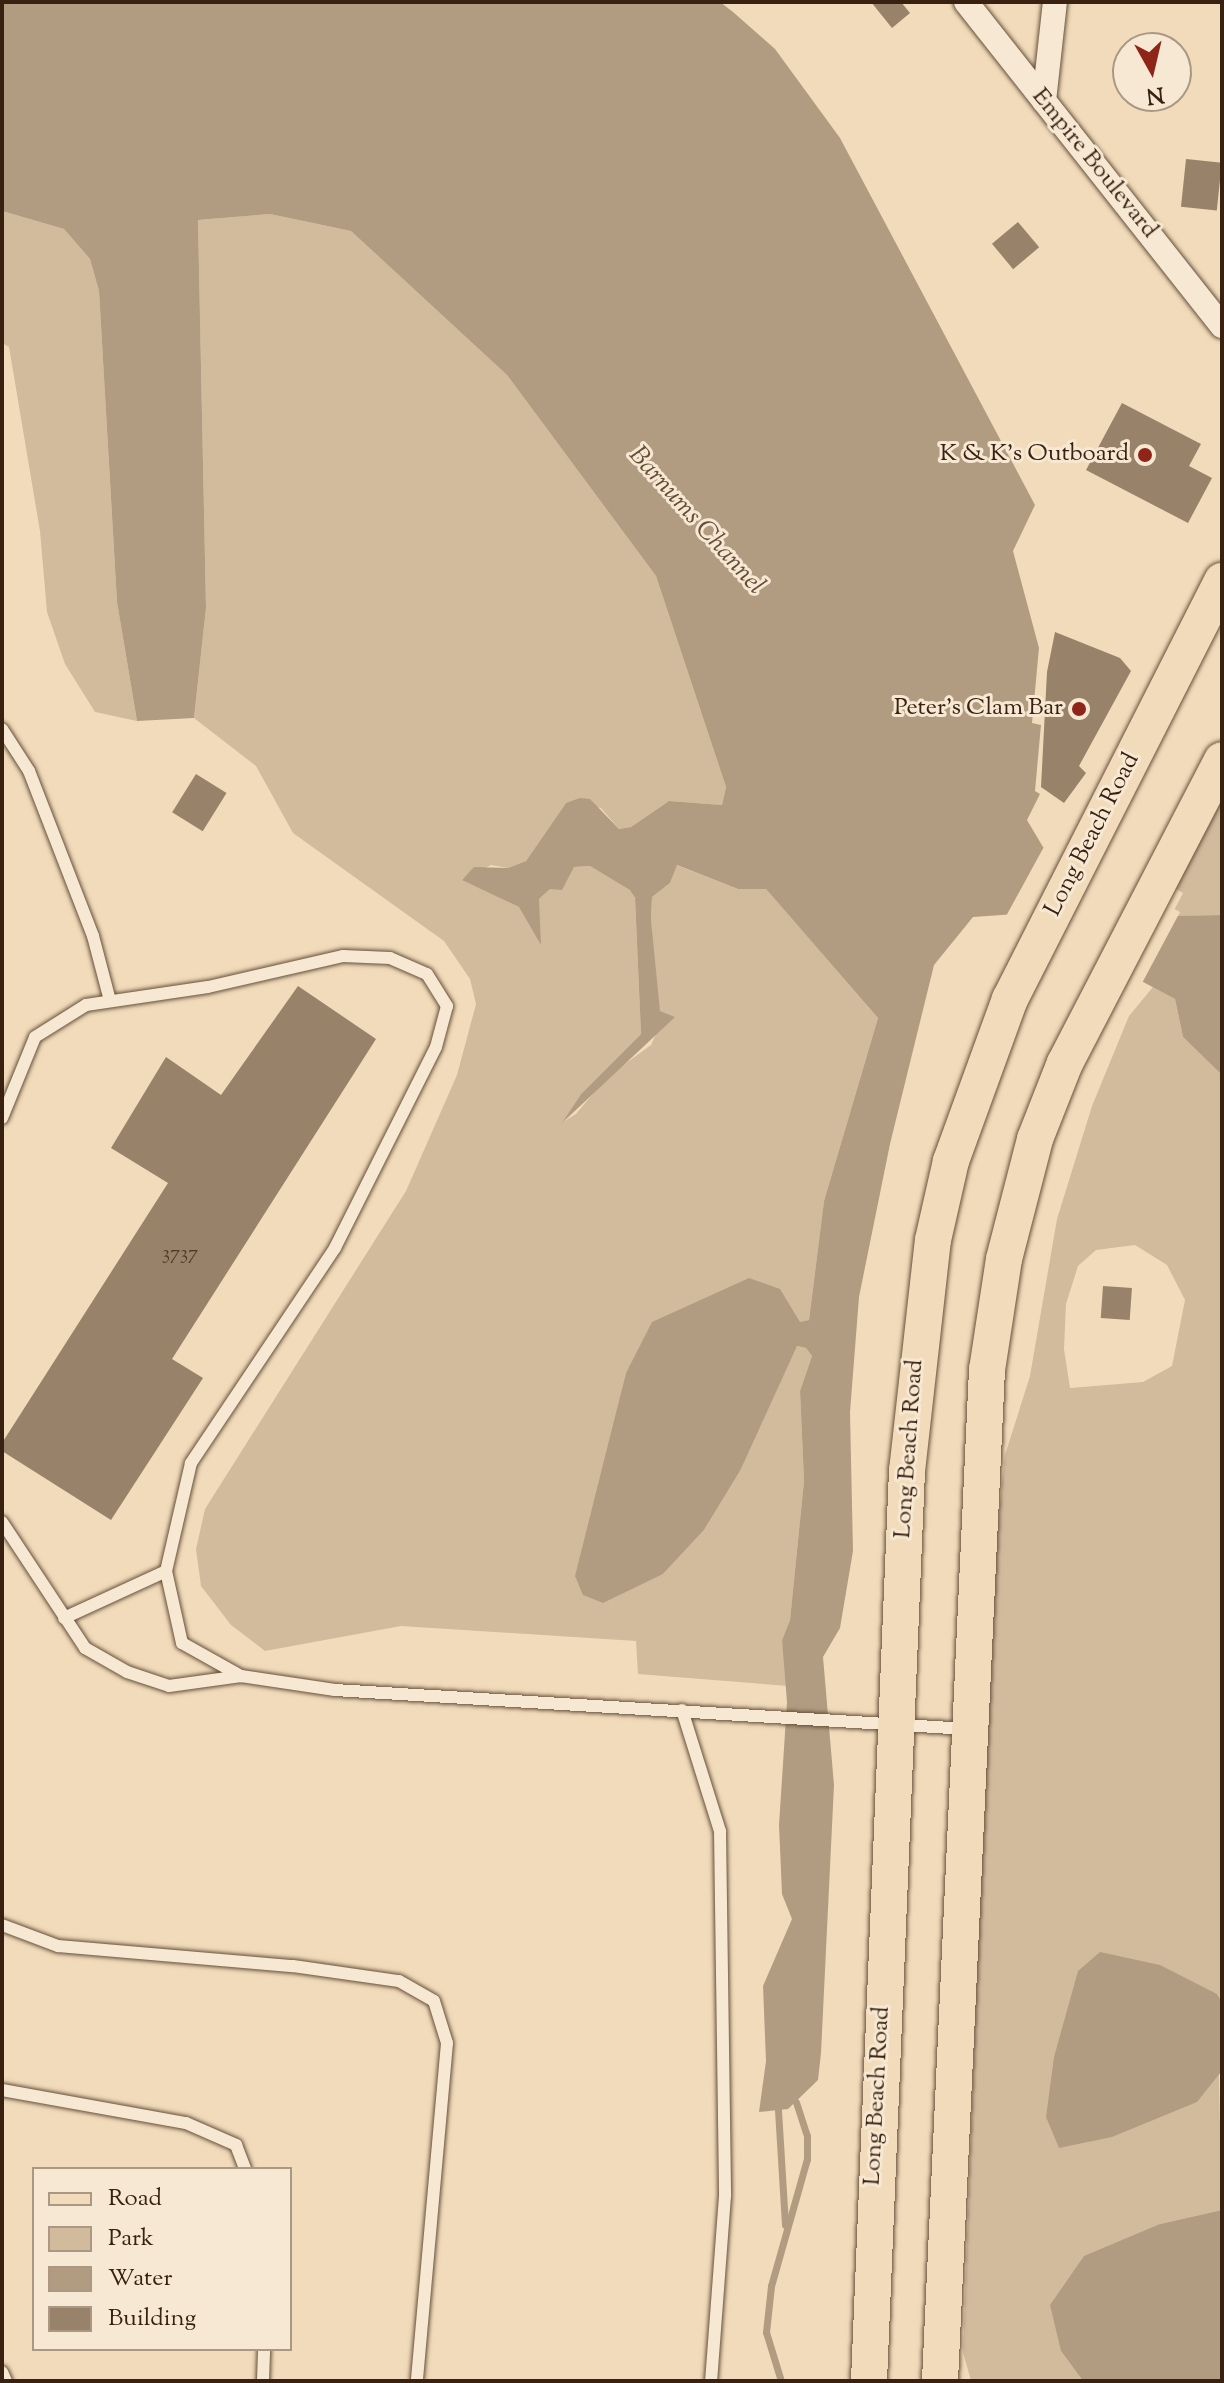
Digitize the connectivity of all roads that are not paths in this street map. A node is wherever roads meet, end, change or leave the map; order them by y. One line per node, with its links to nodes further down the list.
1 (966, 2): 3 (street, Empire Boulevard)
2 (1055, 2): 3 (street)
3 (1044, 101): 4 (street, Empire Boulevard)
4 (1222, 326)
5 (1222, 581): 15 (main road, Long Beach Road)
6 (2, 729): 8 (lane)
7 (1222, 760): 16 (main road)
8 (110, 1001): 9 (lane); 11 (lane)
9 (2, 1118)
10 (2, 1522): 12 (lane)
11 (166, 1571): 12 (lane); 13 (lane)
12 (64, 1618): 13 (lane)
13 (241, 1676): 14 (lane)
14 (682, 1710): 15 (lane); 25 (lane)
15 (894, 1726): 16 (lane); 26 (main road, Long Beach Road)
16 (969, 1729): 27 (main road)
17 (2, 1925): 24 (lane)
18 (2, 2090): 19 (lane)
19 (244, 2167)
20 (264, 2351): 23 (lane)
21 (2, 2372): 22 (lane)
22 (6, 2381)
23 (263, 2381)
24 (417, 2381)
25 (711, 2381)
26 (869, 2381)
27 (940, 2381)

